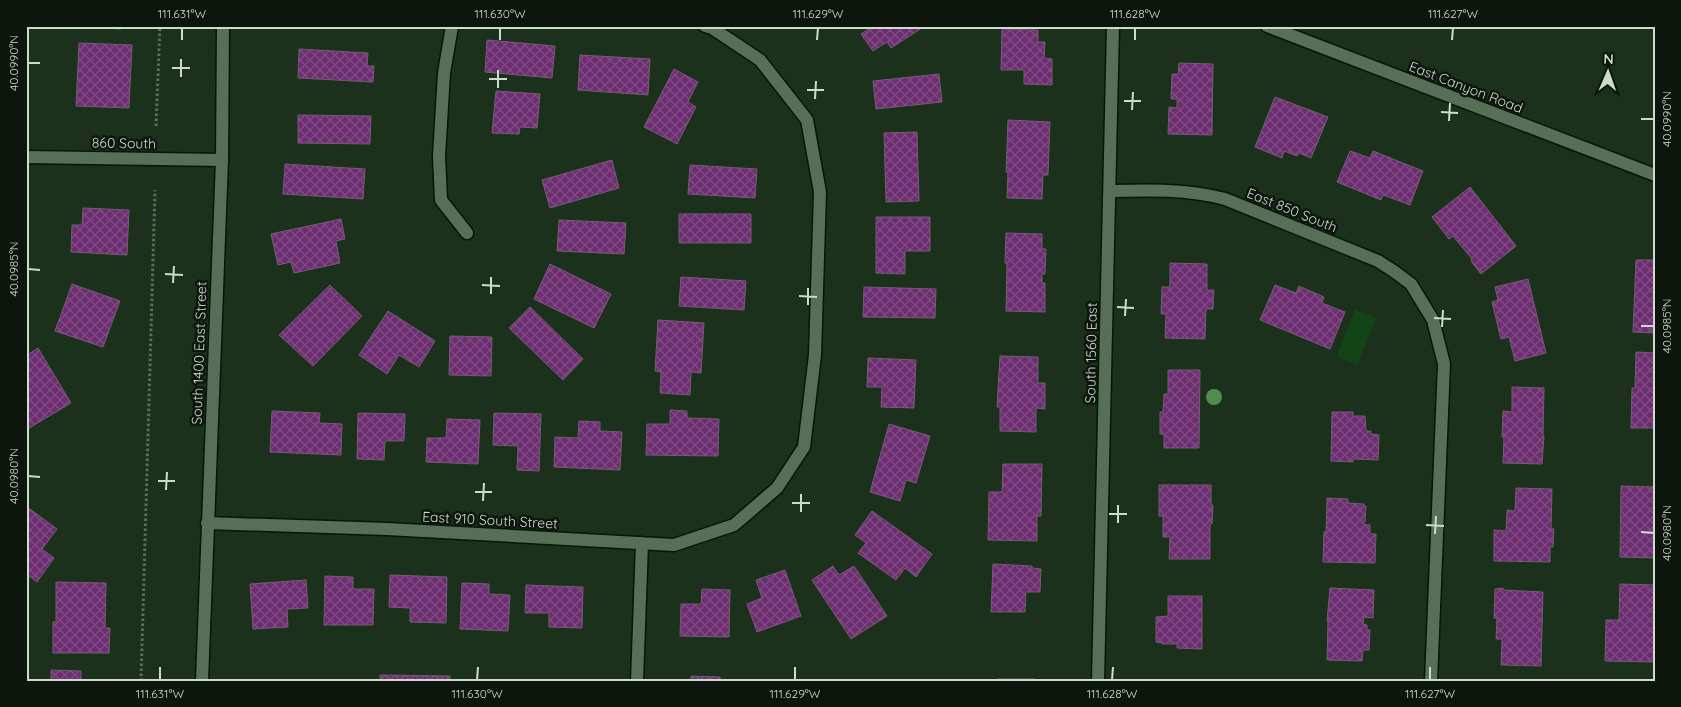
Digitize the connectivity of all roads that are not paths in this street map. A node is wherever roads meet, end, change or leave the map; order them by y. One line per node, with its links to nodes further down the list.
1 (224, 26): 7 (street, South 1400 East Street)
2 (452, 26): 10 (street)
3 (705, 26): 12 (street, East 910 South Street)
4 (1113, 26): 9 (street, South 1560 East)
5 (1267, 26): 8 (street, East Canyon Road)
6 (26, 156): 7 (street, 860 South)
7 (222, 160): 11 (street, South 1400 East Street)
8 (1655, 175)
9 (1110, 191): 15 (street, South 1560 East); 16 (street, East 850 South)
10 (467, 233)
11 (207, 523): 12 (street, East 910 South Street); 13 (street, South 1400 East Street)
12 (642, 543): 14 (street)
13 (202, 681)
14 (637, 681)
15 (1098, 681)
16 (1431, 681)

